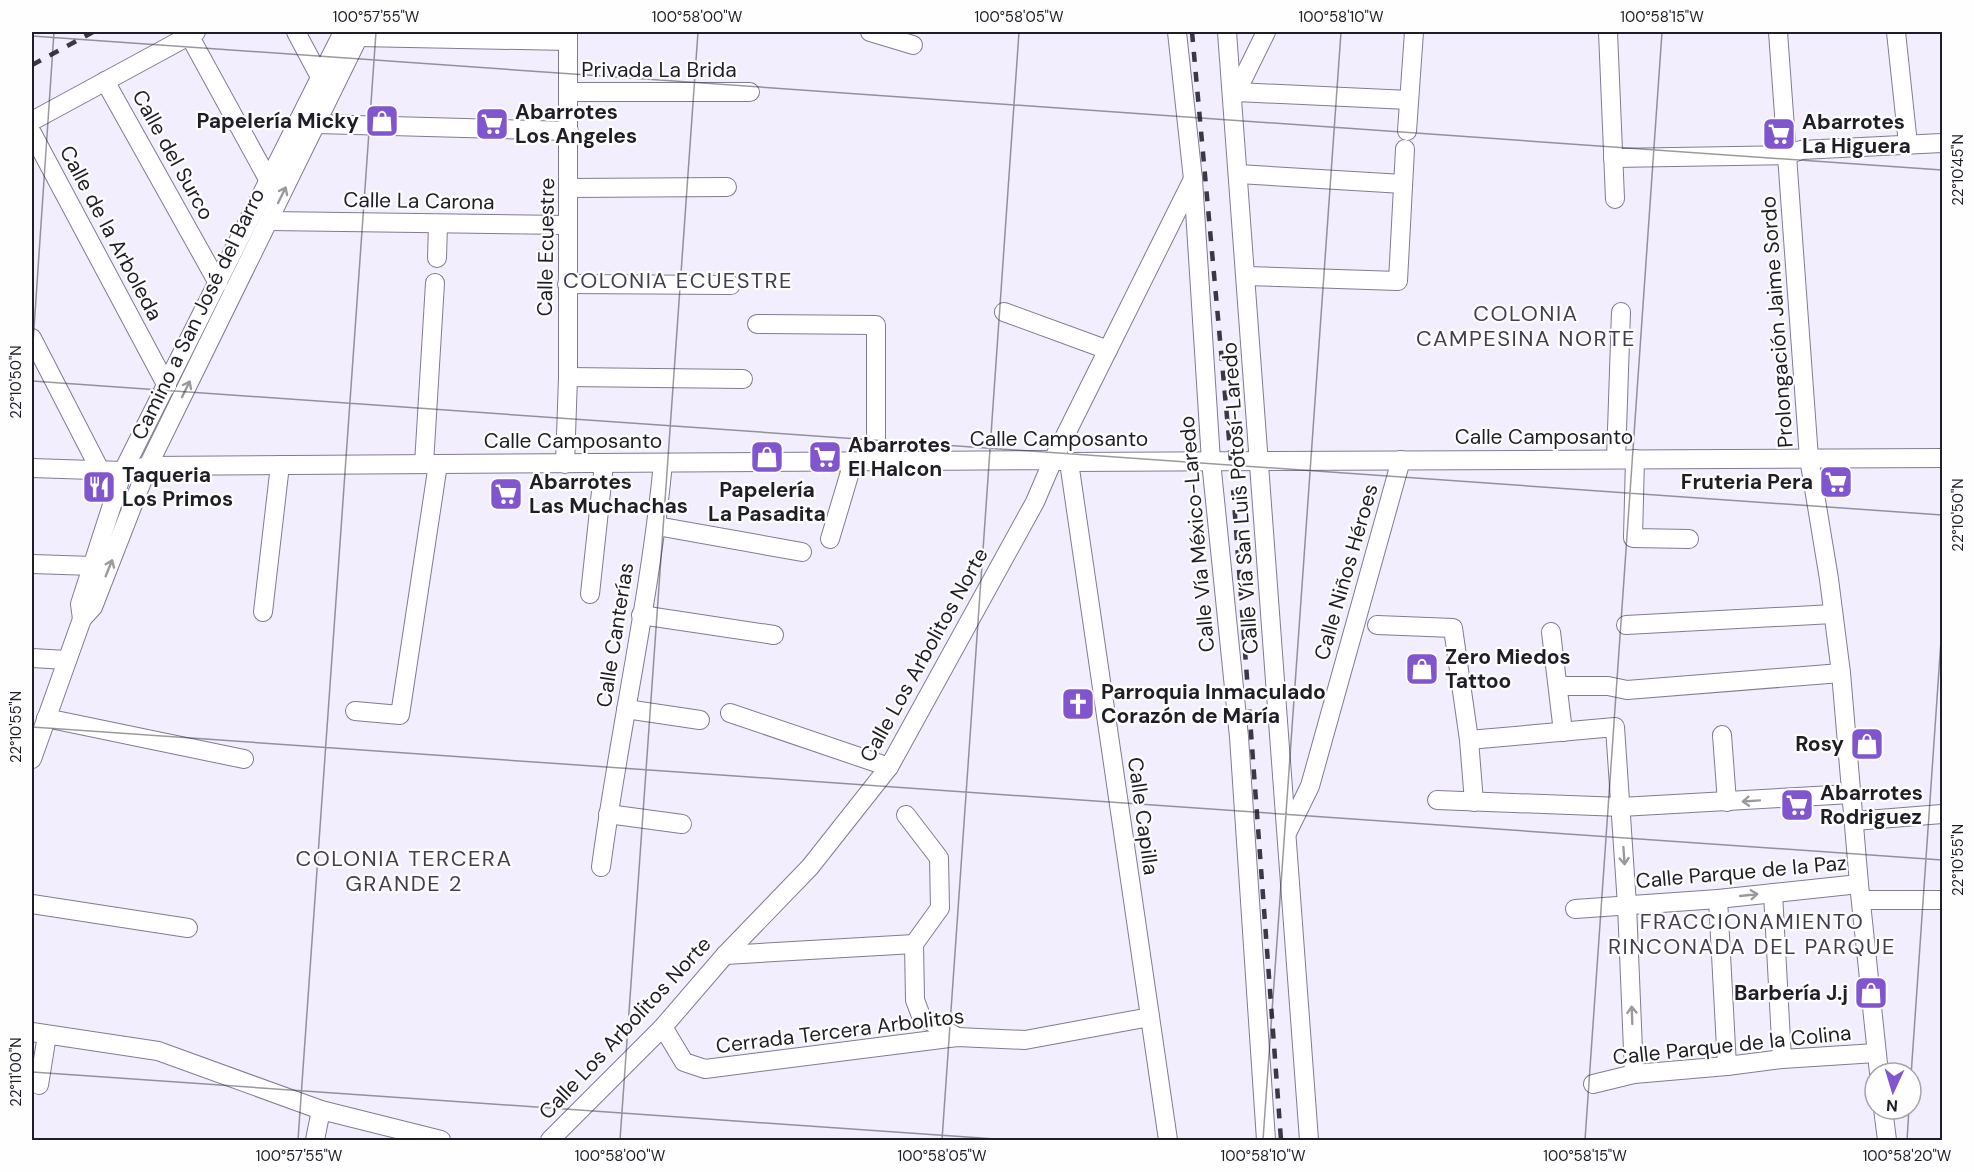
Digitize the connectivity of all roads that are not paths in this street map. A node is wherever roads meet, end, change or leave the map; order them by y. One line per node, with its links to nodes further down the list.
1 (296, 32): 14 (street)
2 (870, 32): 13 (street)
3 (1177, 32): 31 (street, Calle Vía México-Laredo)
4 (1227, 32): 18 (street, Calle Vía San Luis Potosí-Laredo)
5 (1266, 32): 18 (street)
6 (1414, 32): 19 (street)
7 (1608, 32): 29 (street)
8 (1778, 32): 28 (street, Prolongación Jaime Sordo)
9 (1896, 32): 26 (street)
10 (192, 33): 15 (street); 32 (street)
11 (354, 33): 12 (street); 14 (street, Camino a San José del Barro); 21 (street, Camino a San José del Barro)
12 (568, 36): 16 (street, Calle Ecuestre)
13 (913, 45)
14 (320, 77): 32 (street, Camino a San José del Barro)
15 (105, 81): 20 (street); 42 (street, Calle del Surco)
16 (569, 92): 17 (street, Privada La Brida); 22 (street, Calle Ecuestre)
17 (750, 92)
18 (1234, 96): 19 (street); 30 (street, Calle Vía San Luis Potosí-Laredo)
19 (1409, 100): 23 (street)
20 (32, 121)
21 (316, 124): 22 (street); 37 (street, Camino a San José del Barro, one-way to 21)
22 (569, 131): 35 (street, Calle Ecuestre)
23 (1407, 131)
24 (32, 133): 53 (street, Calle de la Arboleda)
25 (1942, 143): 26 (street)
26 (1908, 144): 28 (street)
27 (1405, 149): 33 (street)
28 (1788, 155): 29 (street); 54 (street, Prolongación Jaime Sordo)
29 (1612, 158): 36 (street)
30 (1238, 174): 33 (street); 41 (street, Calle Vía San Luis Potosí-Laredo)
31 (1193, 179): 50 (street, Calle Los Arbolitos Norte); 60 (street, Calle Vía México-Laredo)
32 (269, 181): 42 (street, Camino a San José del Barro)
33 (1403, 184): 41 (street)
34 (727, 187): 35 (street)
35 (569, 188): 39 (street, Calle Ecuestre)
36 (1615, 199)
37 (269, 221): 38 (street, Calle La Carona); 68 (street, Camino a San José del Barro, one-way to 37)
38 (438, 224): 39 (street, Calle La Carona); 40 (street)
39 (567, 225): 44 (street, Calle Ecuestre)
40 (437, 258)
41 (1246, 276): 61 (street, Calle Vía San Luis Potosí-Laredo)
42 (218, 283): 53 (street, Camino a San José del Barro)
43 (435, 283): 65 (street)
44 (567, 284): 45 (street); 51 (street, Calle Ecuestre)
45 (731, 285)
46 (1004, 312): 50 (street)
47 (1621, 312): 56 (street)
48 (757, 324): 63 (street)
49 (32, 338): 71 (street)
50 (1108, 350): 59 (street, Calle Los Arbolitos Norte)
51 (568, 377): 52 (street); 66 (street, Calle Ecuestre)
52 (742, 379)
53 (167, 386): 72 (street, Camino a San José del Barro)
54 (1809, 458): 55 (street, Calle Camposanto); 57 (street, Calle Camposanto); 81 (street, Prolongación Jaime Sordo)
55 (1942, 458)
56 (1616, 459): 57 (street, Calle Camposanto); 58 (street, Calle Camposanto)
57 (1635, 459): 75 (street)
58 (1401, 460): 61 (street, Calle Camposanto); 113 (street, Calle Niños Héroes)
59 (1061, 461): 60 (street, Calle Camposanto); 63 (street, Calle Camposanto); 102 (street, Calle Los Arbolitos Norte); 125 (street, Calle Capilla)
60 (1211, 461): 61 (street, Calle Camposanto); 142 (street, Calle Vía México-Laredo)
61 (1260, 461): 113 (street, Calle Vía San Luis Potosí-Laredo)
62 (853, 462): 63 (street, Calle Camposanto); 64 (street, Calle Camposanto); 74 (street)
63 (876, 462)
64 (663, 463): 67 (street, Calle Camposanto); 73 (street, Calle Canterías)
65 (431, 464): 66 (street, Calle Camposanto); 69 (street, Calle Camposanto); 93 (street)
66 (565, 464): 67 (street, Calle Camposanto)
67 (604, 464): 79 (street)
68 (148, 465): 69 (street, Calle Camposanto); 72 (street, Calle Camposanto); 83 (street, Camino a San José del Barro, one-way to 68)
69 (280, 465): 80 (street)
70 (32, 468): 71 (street, Calle Camposanto)
71 (100, 470): 72 (street, Calle Camposanto)
72 (123, 471): 78 (street, Camino a San José del Barro)
73 (657, 526): 76 (street); 82 (street, Calle Canterías)
74 (830, 539)
75 (1689, 539)
76 (802, 552)
77 (32, 564): 78 (street)
78 (93, 566): 83 (street, Camino a San José del Barro)
79 (590, 594)
80 (263, 612)
81 (1833, 614): 85 (street); 90 (street, Prolongación Jaime Sordo)
82 (641, 615): 87 (street); 92 (street, Calle Canterías)
83 (82, 619): 89 (street, Camino a San José del Barro)
84 (1377, 624): 99 (street)
85 (1626, 625)
86 (1551, 632): 91 (street)
87 (774, 634)
88 (32, 658): 89 (street)
89 (67, 660): 95 (street, Camino a San José del Barro)
90 (1841, 673): 91 (street); 103 (street, Prolongación Jaime Sordo)
91 (1558, 686): 97 (street)
92 (626, 709): 96 (street); 108 (street, Calle Canterías)
93 (355, 711)
94 (730, 713): 102 (street)
95 (46, 718): 100 (street, Camino a San José del Barro); 101 (street)
96 (700, 720)
97 (1563, 732): 99 (street); 107 (street)
98 (1722, 735): 106 (street)
99 (1468, 740): 105 (street)
100 (32, 756)
101 (244, 759)
102 (889, 767): 124 (street, Calle Los Arbolitos Norte)
103 (1851, 794): 106 (street, one-way to 106); 111 (street, Prolongación Jaime Sordo)
104 (1437, 800): 105 (street)
105 (1474, 802): 107 (street)
106 (1727, 802): 107 (street)
107 (1621, 807): 120 (street, one-way to 120)
108 (608, 814): 112 (street); 114 (street, Calle Canterías)
109 (1942, 814): 111 (street)
110 (906, 815): 123 (street)
111 (1854, 821): 115 (street, Prolongación Jaime Sordo)
112 (682, 824)
113 (1288, 832): 143 (street, Calle Vía San Luis Potosí-Laredo)
114 (601, 867)
115 (1860, 892): 116 (street, Calle Parque de la Paz); 118 (street, Calle Parque de la Paz); 129 (street, Prolongación Jaime Sordo)
116 (1773, 893): 117 (street, Calle Parque de la Paz, one-way to 116); 130 (street)
117 (1718, 899): 120 (street, Calle Parque de la Paz); 132 (street)
118 (1942, 900)
119 (32, 904): 122 (street)
120 (1628, 905): 121 (street, Calle Parque de la Paz); 133 (street, one-way to 120)
121 (1575, 909)
122 (188, 928)
123 (914, 944): 124 (street); 128 (street)
124 (724, 955): 126 (street, Calle Los Arbolitos Norte)
125 (1149, 1017): 128 (street, Cerrada Tercera Arbolitos); 141 (street, Calle Capilla)
126 (663, 1027): 128 (street, Cerrada Tercera Arbolitos); 140 (street, Calle Los Arbolitos Norte)
127 (39, 1034): 135 (street); 136 (street)
128 (957, 1037)
129 (1876, 1053): 130 (street, Calle Parque de la Colina); 131 (street, Prolongación Jaime Sordo)
130 (1782, 1059): 132 (street, Calle Parque de la Colina)
131 (1877, 1061)
132 (1727, 1066): 133 (street, Calle Parque de la Colina)
133 (1634, 1074): 134 (street, Calle Parque de la Colina)
134 (1593, 1084)
135 (39, 1085)
136 (321, 1110): 138 (street); 139 (street)
137 (1885, 1121): 144 (street)
138 (315, 1140)
139 (441, 1140)
140 (549, 1140)
141 (1168, 1140)
142 (1266, 1140)
143 (1309, 1140)
144 (1887, 1140)

